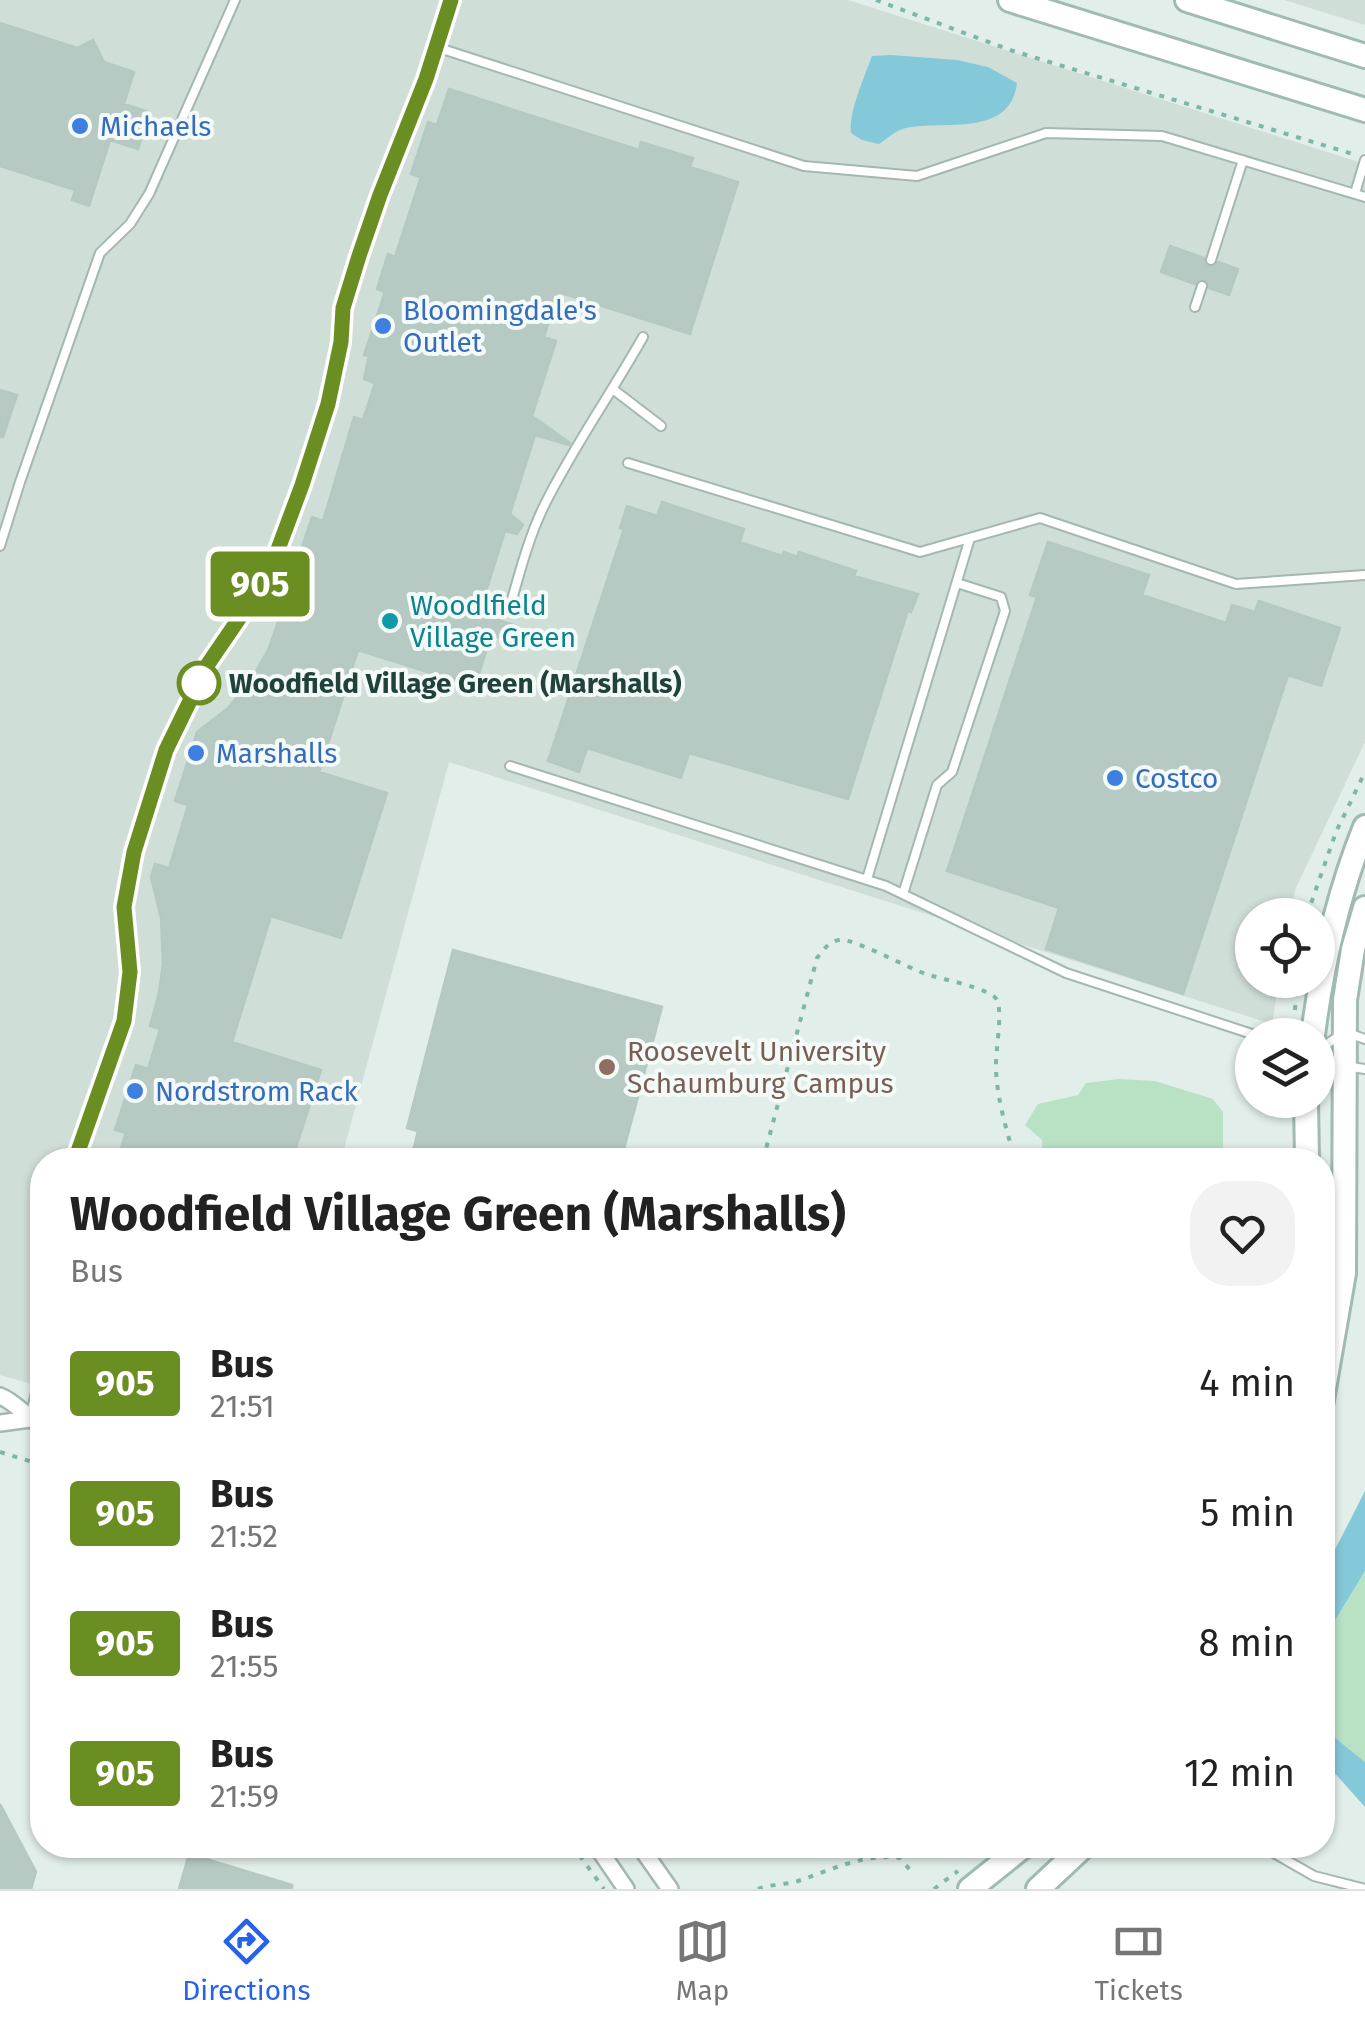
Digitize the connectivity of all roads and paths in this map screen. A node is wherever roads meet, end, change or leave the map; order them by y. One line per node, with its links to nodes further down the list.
1 (235, 0): 21 (lane)
2 (451, 0): 6 (lane)
3 (1010, 0): 8 (street)
4 (1187, 0): 7 (street)
5 (880, 1): 9 (path)
6 (436, 47): 10 (lane); 39 (lane)
7 (1365, 56)
8 (1365, 110)
9 (1365, 159): 11 (lane)
10 (1243, 160): 11 (lane); 13 (lane)
11 (1354, 193): 12 (lane)
12 (1365, 197)
13 (1211, 260)
14 (1202, 286): 15 (lane)
15 (1194, 307)
16 (643, 337): 17 (lane)
17 (614, 390): 18 (lane); 26 (lane)
18 (660, 426)
19 (628, 462): 22 (lane)
20 (0, 508): 21 (lane)
21 (12, 510): 23 (lane)
22 (970, 538): 24 (lane); 25 (lane)
23 (0, 546)
24 (1365, 575)
25 (957, 583): 30 (lane); 31 (lane)
26 (509, 610)
27 (510, 766): 30 (lane)
28 (1365, 772): 32 (path)
29 (1365, 827): 34 (street)
30 (866, 880): 31 (lane)
31 (903, 894): 35 (lane)
32 (1312, 898)
33 (1365, 908): 36 (street)
34 (1316, 1018)
35 (1235, 1028)
36 (1355, 1036): 37 (street)
37 (1355, 1068): 43 (street)
38 (1306, 1118): 42 (street)
39 (79, 1148)
40 (766, 1148): 41 (path)
41 (1012, 1148)
42 (1307, 1148)
43 (1335, 1325)
44 (0, 1396): 45 (street)
45 (30, 1418)
46 (0, 1423): 47 (street)
47 (30, 1423)
48 (0, 1452): 49 (path)
49 (30, 1461)
50 (581, 1858): 59 (path)
51 (605, 1858): 60 (street)
52 (647, 1858): 61 (street)
53 (875, 1858): 62 (path)
54 (900, 1858): 58 (path)
55 (1009, 1858): 63 (street)
56 (1071, 1858): 64 (street)
57 (1283, 1858): 65 (lane)
58 (910, 1870)
59 (604, 1889)
60 (626, 1889)
61 (670, 1889)
62 (758, 1889)
63 (970, 1889)
64 (1038, 1889)
65 (1365, 1889)

